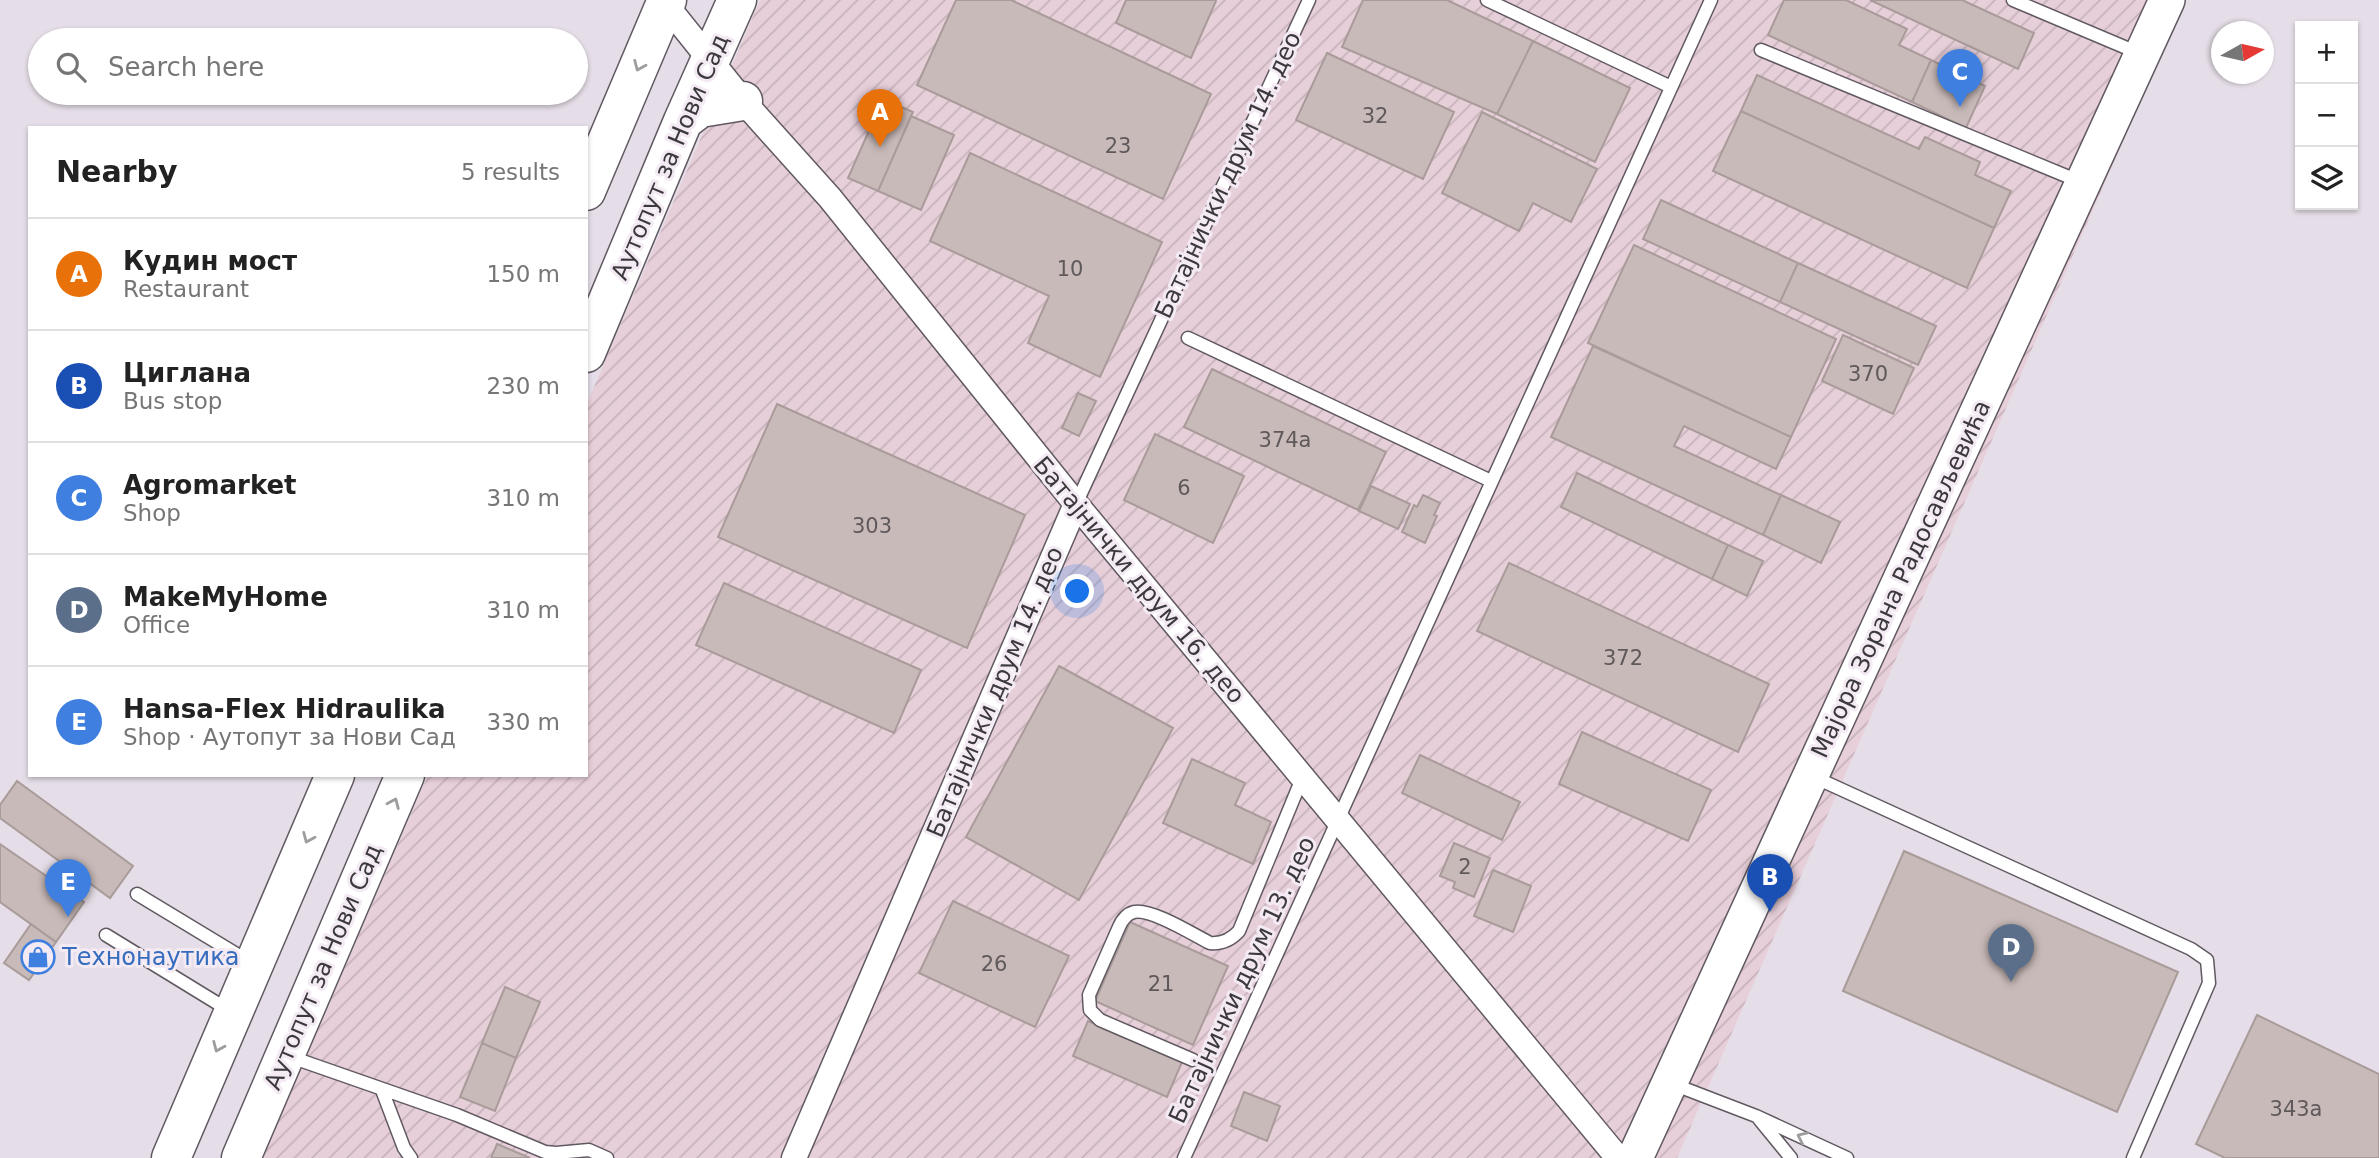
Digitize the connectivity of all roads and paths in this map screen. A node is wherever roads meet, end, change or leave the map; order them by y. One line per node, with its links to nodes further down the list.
1 (737, 0): 10 (main road, Аутопут за Нови Сад)
2 (1309, 0): 19 (lane, Батајнички друм 14. део)
3 (1487, 0): 11 (lane)
4 (1711, 0): 11 (lane)
5 (2012, 0): 9 (lane)
6 (2167, 0): 9 (main road, Мајора Зорана Радосављевића)
7 (665, 1): 10 (street, Батајнички друм 16. део); 15 (main road, one-way to 15)
8 (1761, 50): 14 (lane)
9 (2142, 54): 14 (main road, Мајора Зорана Радосављевића)
10 (710, 61): 12 (street, Батајнички друм 16. део); 13 (main road, Аутопут за Нови Сад)
11 (1671, 87): 18 (lane)
12 (743, 101): 13 (main road); 19 (street, Батајнички друм 16. део)
13 (683, 121): 17 (main road, Аутопут за Нови Сад)
14 (2083, 183): 21 (main road, Мајора Зорана Радосављевића)
15 (588, 186)
16 (1188, 338): 18 (lane)
17 (588, 348)
18 (1491, 481): 24 (lane)
19 (1076, 504): 20 (street, Батајнички друм 16. део); 39 (street, Батајнички друм 14. део)
20 (1303, 776): 24 (street, Батајнички друм 16. део); 30 (lane)
21 (1810, 776): 31 (main road, Мајора Зорана Радосављевића); 45 (lane)
22 (334, 777): 27 (main road, one-way to 27)
23 (404, 777): 29 (main road, Аутопут за Нови Сад, one-way to 23)
24 (1339, 819): 40 (lane, Батајнички друм 13. део); 41 (street, Батајнички друм 16. део)
25 (137, 894): 27 (lane)
26 (106, 935): 28 (lane)
27 (254, 965): 28 (main road)
28 (233, 1013): 35 (main road, one-way to 35)
29 (285, 1055): 32 (lane); 36 (main road, Аутопут за Нови Сад)
30 (1193, 1060)
31 (1668, 1083): 33 (lane); 42 (main road, Мајора Зорана Радосављевића)
32 (382, 1090): 37 (lane); 38 (lane)
33 (1756, 1116): 34 (lane); 44 (lane, one-way to 33)
34 (1779, 1153): 43 (lane)
35 (171, 1158)
36 (241, 1158)
37 (411, 1158)
38 (607, 1158)
39 (794, 1158)
40 (1184, 1158)
41 (1618, 1158)
42 (1635, 1158)
43 (1791, 1158)
44 (1847, 1158)
45 (2133, 1158)

